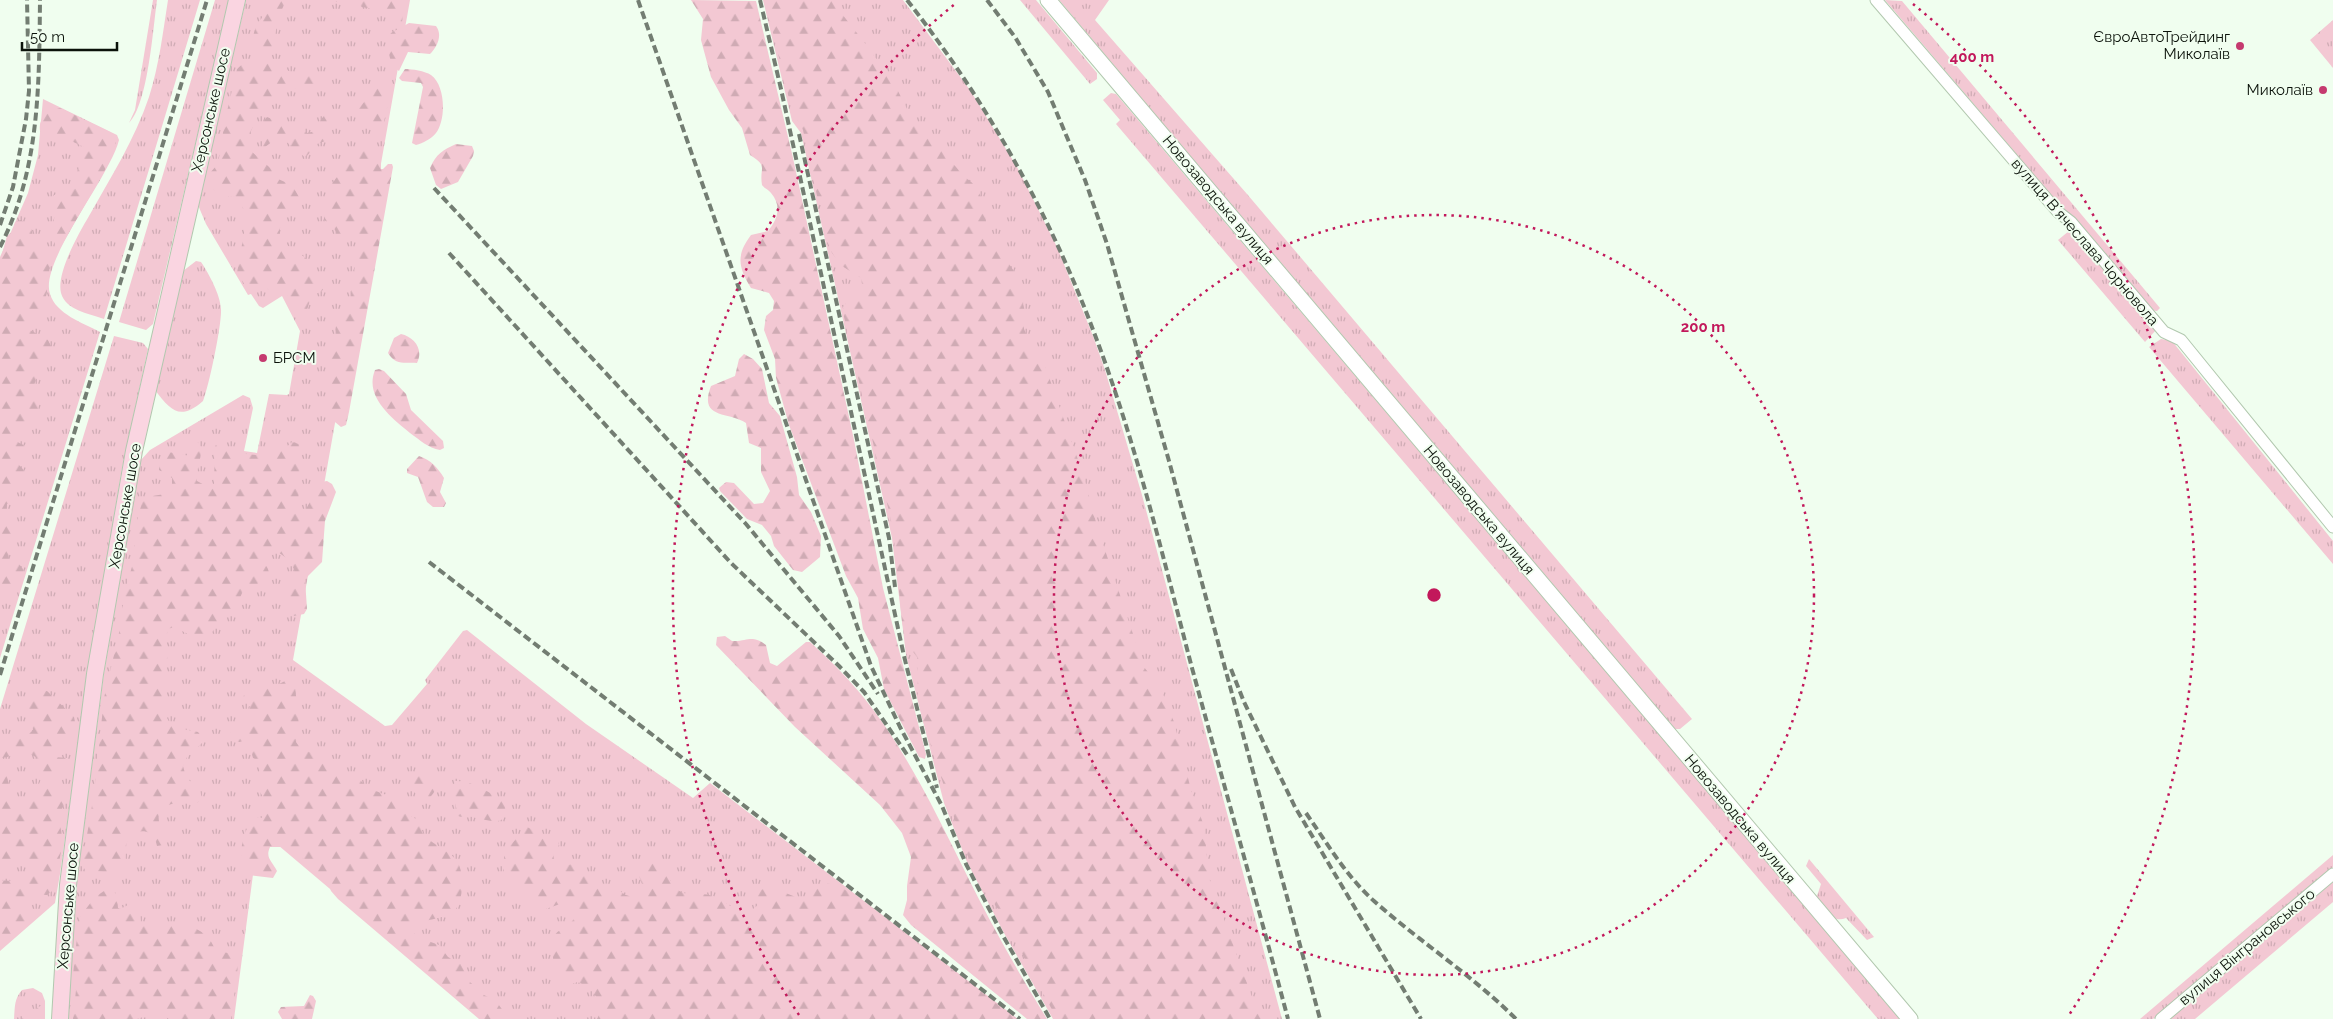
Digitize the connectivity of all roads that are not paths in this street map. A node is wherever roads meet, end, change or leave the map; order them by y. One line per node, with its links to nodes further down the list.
1 (237, 0): 6 (main road, Херсонське шосе)
2 (1048, 0): 7 (street, Новозаводська вулиця)
3 (1876, 0): 4 (street, вулиця Вʼячеслава Чорновола)
4 (2333, 527)
5 (2333, 874): 8 (street, вулиця Вінграновського)
6 (60, 1019)
7 (1910, 1019)
8 (2161, 1019)

